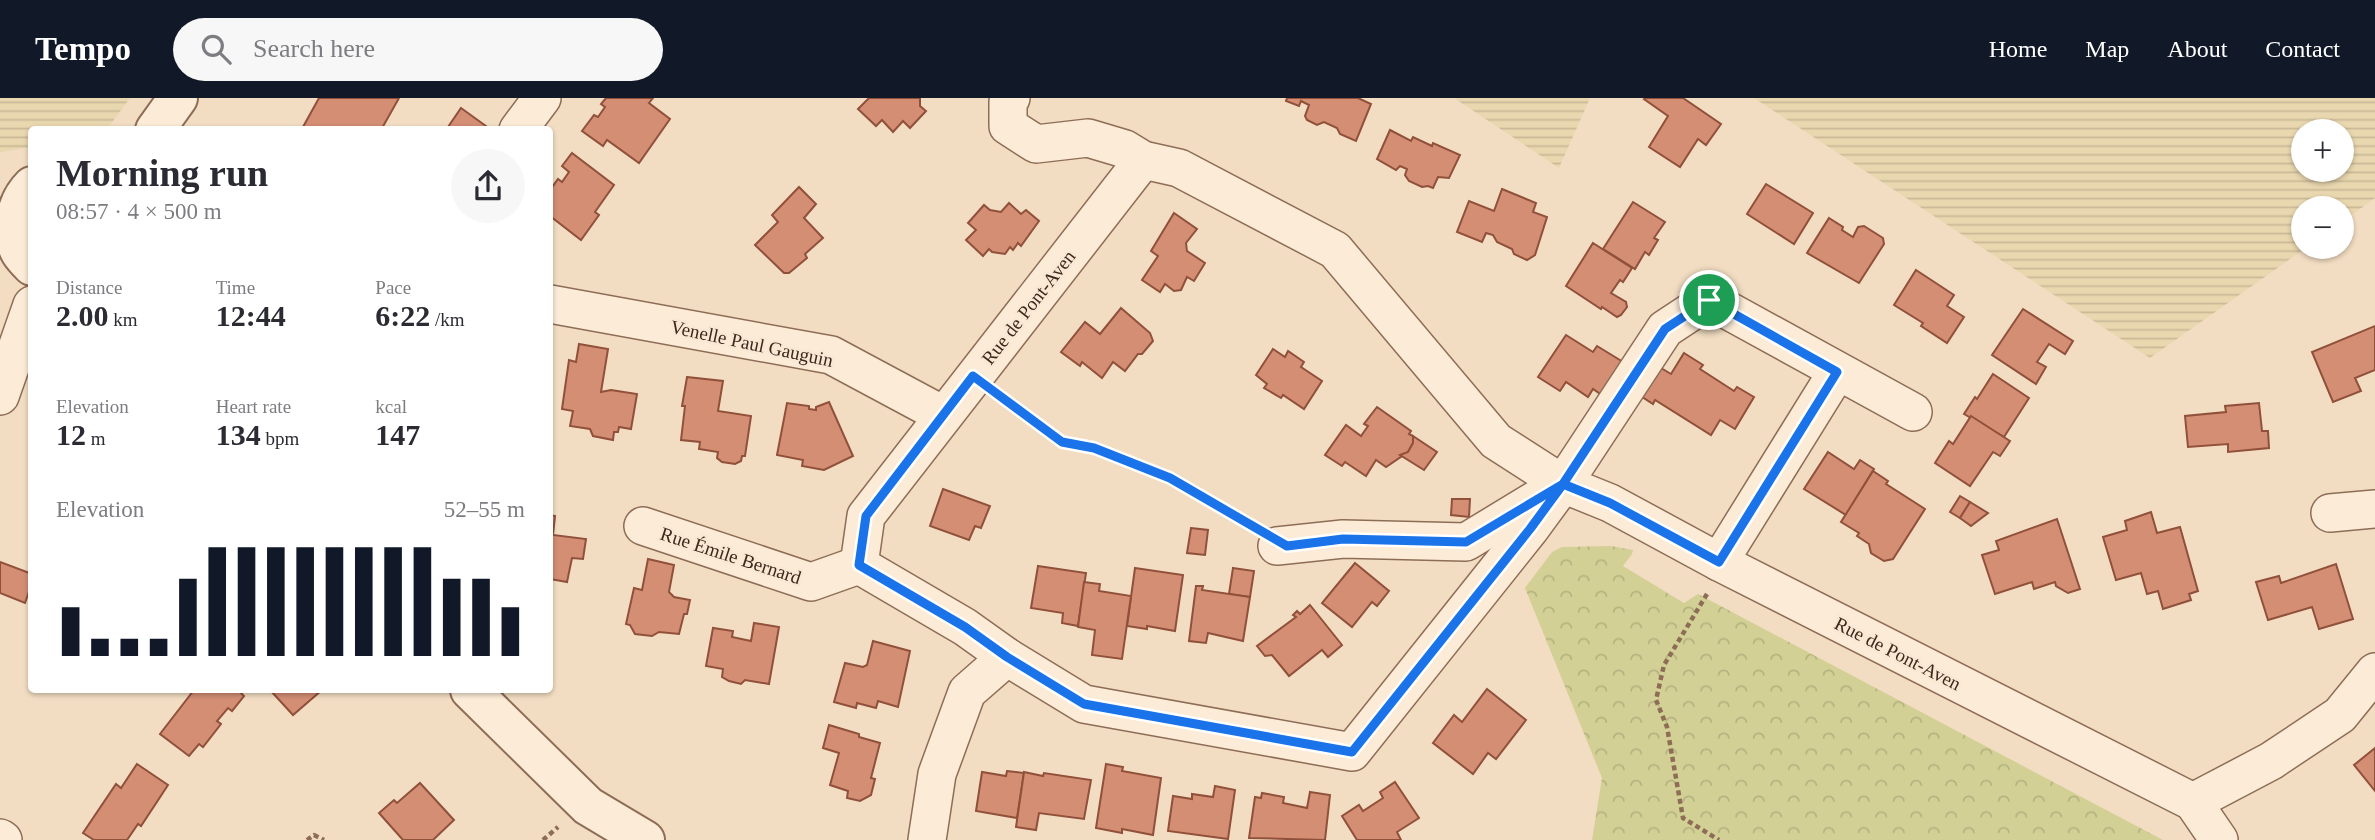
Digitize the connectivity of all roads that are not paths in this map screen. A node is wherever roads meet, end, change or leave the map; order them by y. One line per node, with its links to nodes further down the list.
1 (178, 98): 4 (street)
2 (542, 98): 5 (street)
3 (1011, 98): 6 (street)
4 (158, 126)
5 (522, 126)
6 (1143, 160): 14 (street, Rue de Pont-Aven); 15 (street, Rue de Pont-Aven)
7 (18, 187): 8 (street)
8 (28, 261)
9 (553, 305): 14 (street, Venelle Paul Gauguin)
10 (28, 316): 12 (street)
11 (1837, 372): 13 (street); 15 (street); 20 (street)
12 (0, 396)
13 (1913, 412)
14 (943, 415): 21 (street, Rue de Pont-Aven)
15 (1563, 484): 19 (street); 20 (street, Rue de Pont-Aven); 22 (street)
16 (2375, 509): 17 (street)
17 (2330, 513)
18 (643, 526): 21 (street, Rue Émile Bernard)
19 (1282, 546)
20 (1722, 564): 25 (street, Rue de Pont-Aven)
21 (859, 565): 22 (street)
22 (1007, 657): 27 (street)
23 (2375, 672): 25 (street)
24 (473, 693): 26 (street)
25 (2193, 802): 28 (street, Rue de Pont-Aven)
26 (645, 840)
27 (927, 840)
28 (2219, 840)

